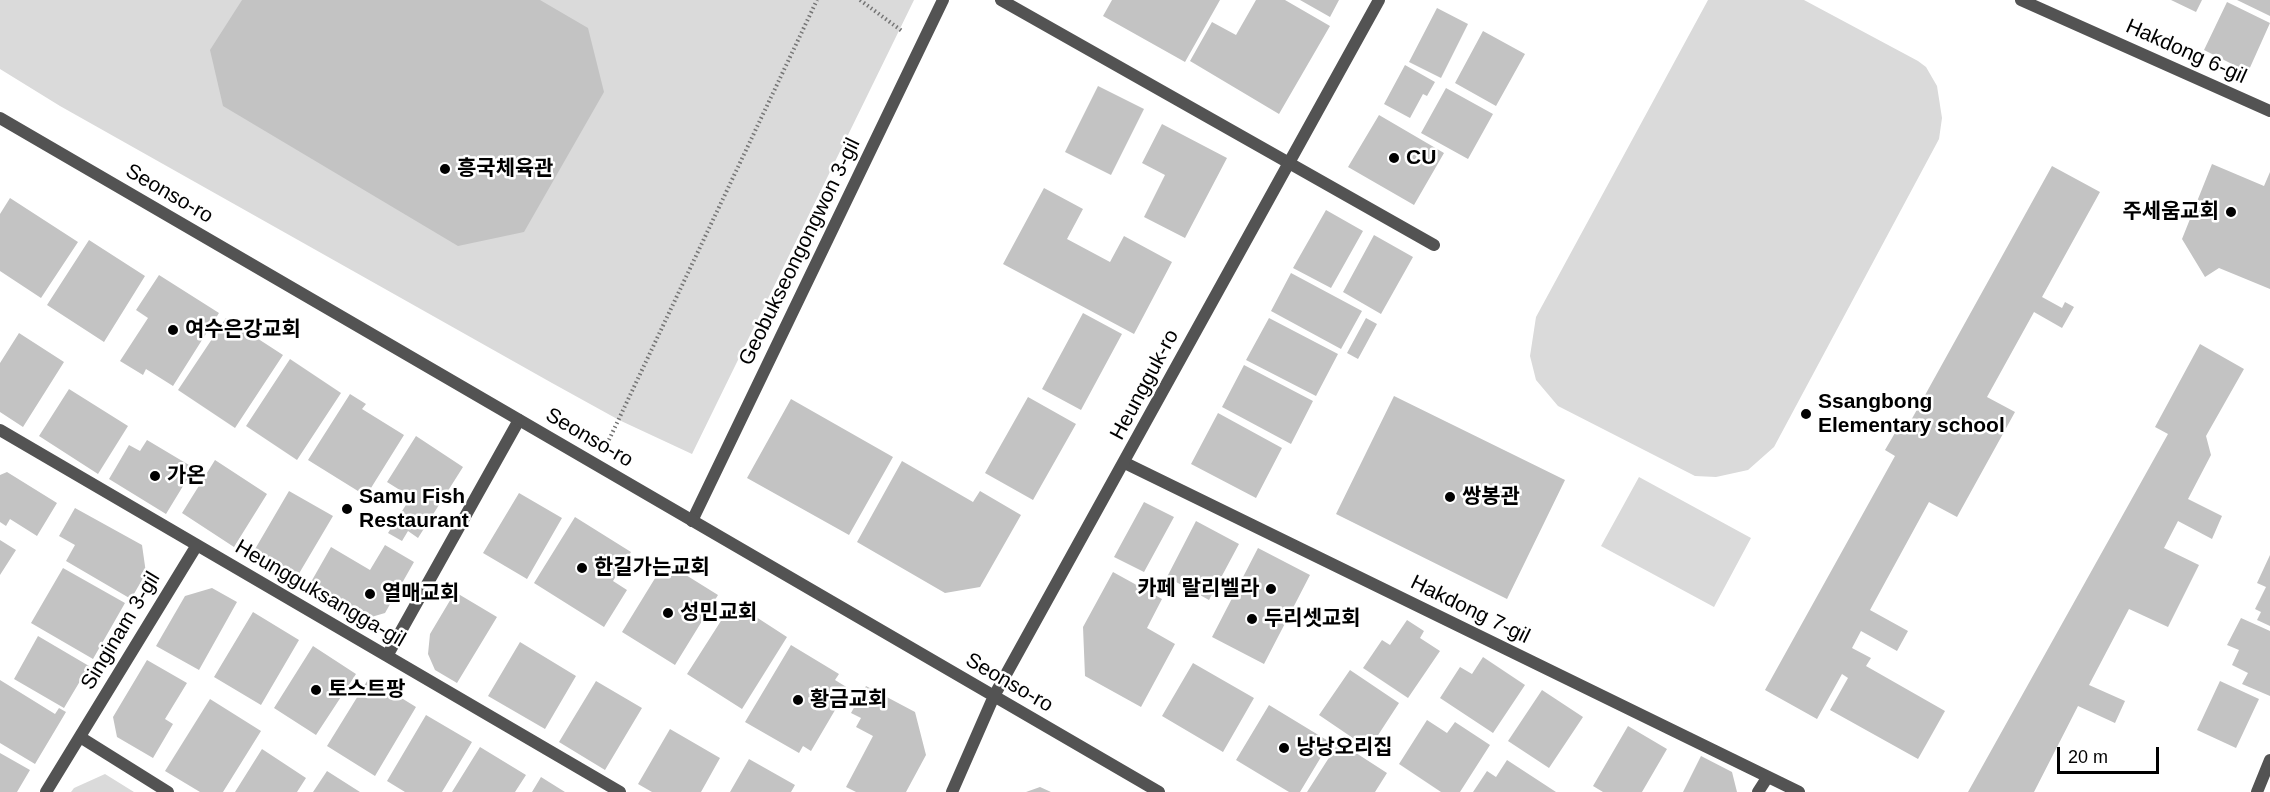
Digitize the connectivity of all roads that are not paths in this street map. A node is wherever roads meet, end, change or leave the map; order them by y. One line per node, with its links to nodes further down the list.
1 (943, 0): 12 (street, Geobukseongongwon 3-gil)
2 (1001, 0): 7 (street)
3 (1379, 0): 7 (street, Heungguk-ro)
4 (2021, 0): 5 (street, Hakdong 6-gil)
5 (2270, 111)
6 (0, 118): 9 (street, Seonso-ro)
7 (1288, 162): 8 (street); 11 (street, Heungguk-ro)
8 (1434, 245)
9 (519, 420): 12 (street, Seonso-ro); 14 (street)
10 (0, 430): 13 (street, Heungguksangga-gil)
11 (1125, 462): 15 (street, Heungguk-ro); 18 (street, Hakdong 7-gil)
12 (692, 520): 15 (street, Seonso-ro)
13 (196, 544): 14 (street, Heungguksangga-gil); 16 (street, Singinam 3-gil)
14 (387, 656): 21 (street, Heungguksangga-gil)
15 (994, 696): 22 (street, Heungguk-ro); 23 (street, Seonso-ro)
16 (80, 737): 19 (street, Singinam 3-gil); 20 (street)
17 (2270, 760): 26 (street)
18 (1767, 778): 24 (street); 25 (street, Hakdong 7-gil)
19 (46, 792)
20 (168, 792)
21 (620, 792)
22 (952, 792)
23 (1159, 792)
24 (1758, 792)
25 (1799, 792)
26 (2257, 792)

